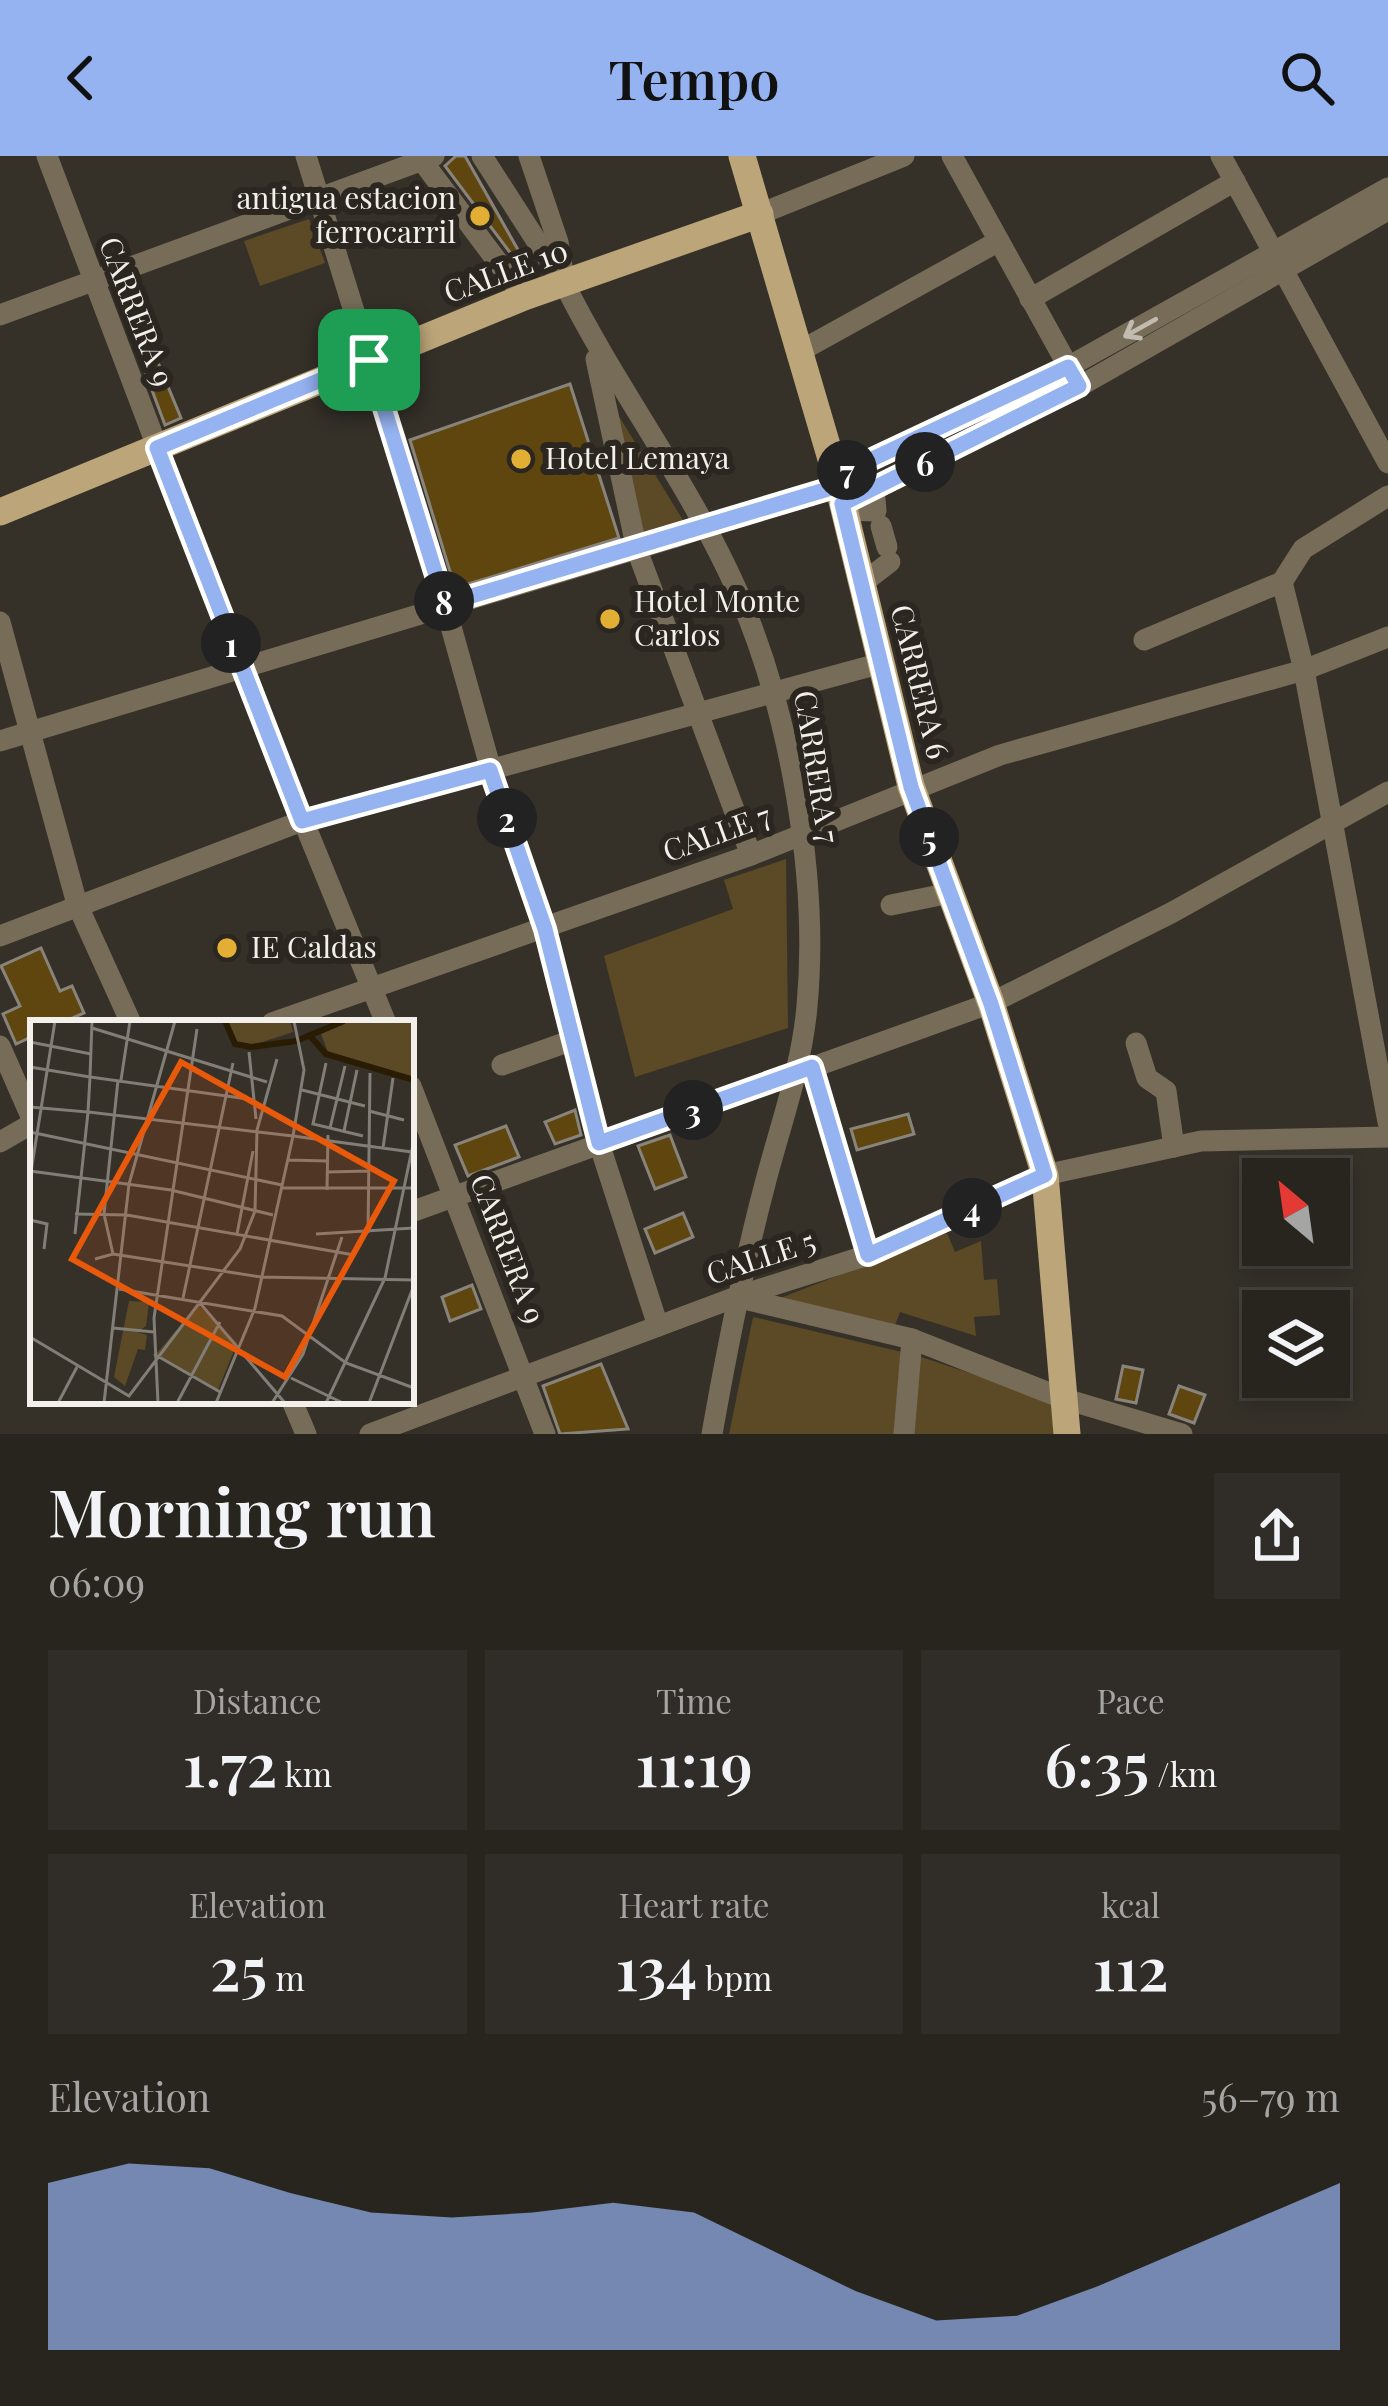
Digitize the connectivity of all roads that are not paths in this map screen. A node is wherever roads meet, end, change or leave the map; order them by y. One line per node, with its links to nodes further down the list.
1 (47, 156): 17 (street, CARRERA 9)
2 (306, 156): 12 (street)
3 (482, 156): 18 (street)
4 (529, 156): 18 (street, CARRERA 7)
5 (742, 156): 14 (main road, CARRERA 6)
6 (904, 156): 14 (street, CALLE 10)
7 (952, 156): 15 (street)
8 (1221, 156): 10 (street)
9 (429, 159): 12 (street); 19 (street)
10 (1235, 181): 16 (street); 20 (street)
11 (1388, 188): 16 (street)
12 (319, 196): 17 (street); 24 (street)
13 (1388, 210): 16 (street)
14 (760, 214): 18 (main road, CALLE 10); 23 (main road, CARRERA 6)
15 (999, 241): 20 (street); 23 (street)
16 (1281, 260): 25 (street); 27 (street)
17 (92, 282): 21 (street); 26 (street, CARRERA 9)
18 (565, 285): 19 (main road, CALLE 10); 22 (street, CARRERA 7)
19 (524, 297): 24 (main road, CALLE 10)
20 (1030, 299): 25 (street)
21 (0, 316)
22 (592, 338): 32 (street); 42 (street, CARRERA 7)
23 (802, 350): 28 (main road, CARRERA 6)
24 (369, 360): 26 (main road, CALLE 10); 35 (street)
25 (1074, 376): 28 (street); 28 (street)
26 (157, 448): 30 (main road, CALLE 10); 41 (street, CARRERA 9)
27 (1388, 463)
28 (840, 494): 32 (street, bridge); 34 (main road, CARRERA 6)
29 (1388, 496): 33 (street)
30 (0, 512)
31 (886, 545): 34 (street)
32 (637, 550): 35 (street); 43 (street)
33 (1282, 582): 38 (street); 40 (street)
34 (860, 585): 39 (main road, CARRERA 6)
35 (445, 604): 41 (street); 46 (street)
36 (0, 622): 44 (street)
37 (1388, 637): 40 (street, CALLE 7)
38 (1144, 640)
39 (878, 664): 42 (street); 47 (main road, CARRERA 6)
40 (1304, 670): 47 (street, CALLE 7); 50 (street)
41 (242, 671): 44 (street); 49 (street, CARRERA 9)
42 (776, 692): 43 (street); 51 (street, CARRERA 7)
43 (694, 714): 46 (street); 52 (street)
44 (27, 732): 45 (street); 54 (street)
45 (0, 740)
46 (490, 770): 49 (street); 56 (street)
47 (911, 787): 51 (street, CALLE 7); 53 (main road, CARRERA 6)
48 (1388, 792): 50 (street)
49 (302, 821): 54 (street); 58 (street, CARRERA 9)
50 (1334, 824): 59 (street); 70 (street)
51 (799, 836): 52 (street, CALLE 7); 67 (street, CARRERA 7)
52 (751, 855): 56 (street, CALLE 7)
53 (950, 893): 55 (street); 59 (main road, CARRERA 6)
54 (77, 904): 57 (street); 60 (street)
55 (891, 905)
56 (545, 929): 58 (street, CALLE 7); 63 (street)
57 (0, 937)
58 (372, 988): 61 (street, CALLE 7); 62 (street, CARRERA 9)
59 (991, 1004): 67 (street); 76 (main road, CARRERA 6)
60 (130, 1020)
61 (281, 1020)
62 (385, 1020)
63 (573, 1040): 66 (street); 74 (street)
64 (1136, 1043): 75 (street)
65 (0, 1046): 69 (street)
66 (502, 1065)
67 (802, 1071): 74 (street); 79 (street); 80 (street, CARRERA 7)
68 (414, 1094): 77 (street, CARRERA 9)
69 (30, 1115)
70 (1388, 1122)
71 (30, 1124): 73 (street)
72 (1388, 1137): 75 (street, CALLE 5)
73 (0, 1142)
74 (599, 1143): 77 (street); 81 (street)
75 (1174, 1147): 76 (street, CALLE 5)
76 (1045, 1175): 79 (street, CALLE 5); 84 (main road, CARRERA 6)
77 (455, 1196): 78 (street); 83 (street, CARRERA 9)
78 (414, 1211)
79 (868, 1255): 80 (street, CALLE 5)
80 (736, 1297): 81 (street, CALLE 5); 82 (street); 89 (street, CARRERA 7)
81 (658, 1326): 83 (street, CALLE 5)
82 (912, 1339): 84 (street); 90 (street)
83 (523, 1377): 87 (street, CALLE 5); 88 (street, CARRERA 9)
84 (1062, 1398): 91 (main road, CARRERA 6); 92 (street)
85 (293, 1404): 86 (street)
86 (307, 1434)
87 (370, 1434)
88 (545, 1434)
89 (712, 1434)
90 (904, 1434)
91 (1067, 1434)
92 (1182, 1434)

